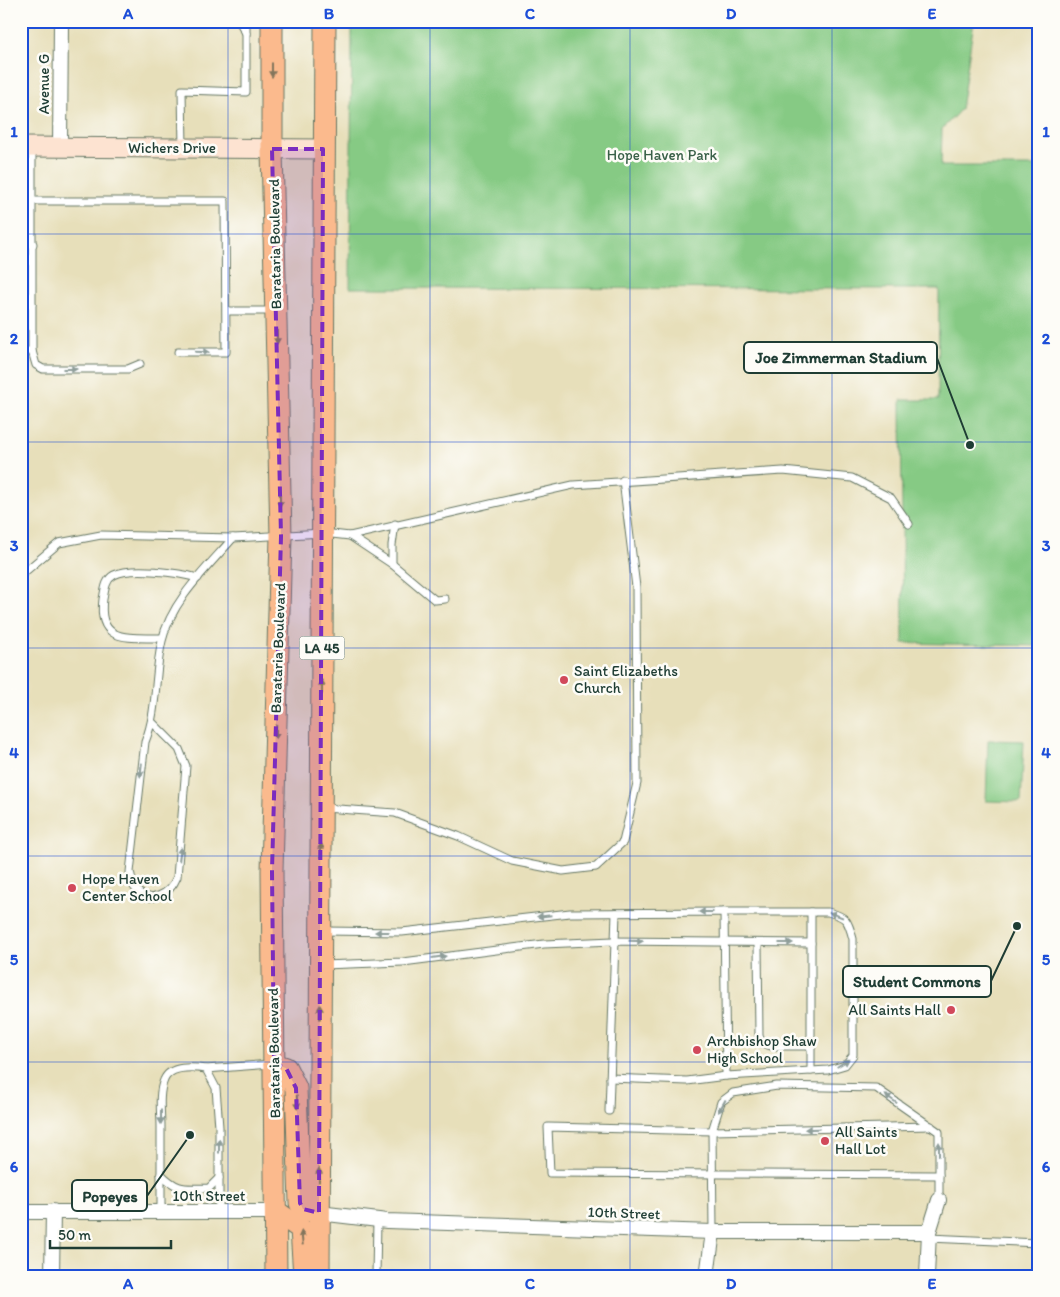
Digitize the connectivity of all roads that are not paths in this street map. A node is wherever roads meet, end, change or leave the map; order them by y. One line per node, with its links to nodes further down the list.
1 (61, 21): 7 (street, Avenue G)
2 (239, 21): 6 (lane)
3 (246, 21): 6 (lane)
4 (272, 21): 11 (main road, Barataria Boulevard / LA 45, one-way to 11)
5 (325, 21): 10 (main road, LA 45)
6 (246, 33): 9 (lane)
7 (60, 147): 8 (street, Wichers Drive); 9 (street, Wichers Drive)
8 (27, 148): 13 (lane)
9 (183, 148): 11 (street, Wichers Drive)
10 (323, 148): 11 (street, Wichers Drive); 27 (main road, LA 45)
11 (272, 149): 19 (main road, Barataria Boulevard / LA 45)
12 (21, 201): 13 (lane)
13 (33, 201): 15 (lane); 18 (lane)
14 (21, 244): 15 (lane)
15 (33, 244): 17 (lane)
16 (21, 304): 17 (lane)
17 (32, 304): 21 (lane)
18 (227, 311): 19 (lane); 22 (lane, one-way to 18)
19 (276, 311): 28 (main road, Barataria Boulevard / LA 45, one-way to 28)
20 (21, 351): 21 (lane)
21 (32, 352): 23 (lane, one-way to 23)
22 (178, 352)
23 (140, 364)
24 (623, 480): 25 (lane); 26 (lane); 37 (lane)
25 (395, 524): 29 (lane); 31 (lane)
26 (909, 524)
27 (323, 533): 28 (lane); 29 (lane); 37 (main road, LA 45, one-way to 27)
28 (281, 536): 30 (lane); 48 (main road, Barataria Boulevard / LA 45, one-way to 48)
29 (350, 536): 31 (lane)
30 (233, 538): 32 (lane); 33 (lane)
31 (392, 564): 34 (lane)
32 (21, 575)
33 (198, 578): 35 (lane); 35 (lane)
34 (445, 599)
35 (162, 638): 36 (lane)
36 (153, 723): 36 (lane, one-way to 36)
37 (322, 808): 41 (main road, LA 45, one-way to 37)
38 (724, 912): 39 (lane); 40 (lane, one-way to 40); 43 (lane)
39 (811, 912): 45 (lane); 50 (lane, one-way to 39)
40 (616, 913): 41 (lane, one-way to 41); 42 (lane)
41 (321, 931): 46 (main road, LA 45)
42 (614, 941): 43 (lane, one-way to 43); 46 (lane, one-way to 42); 52 (lane)
43 (726, 942): 44 (lane); 51 (lane)
44 (758, 943): 45 (lane, one-way to 45); 47 (lane)
45 (811, 943): 47 (lane)
46 (321, 965): 66 (main road, LA 45, one-way to 46)
47 (812, 1046): 50 (lane)
48 (274, 1064): 49 (lane); 65 (main road, Barataria Boulevard / LA 45); 66 (main road, one-way to 66)
49 (206, 1070): 56 (lane, one-way to 56); 59 (lane, one-way to 49)
50 (812, 1071): 51 (lane)
51 (726, 1076): 52 (lane)
52 (610, 1078): 53 (lane)
53 (609, 1111)
54 (931, 1126): 55 (lane, one-way to 55); 55 (lane, one-way to 55); 58 (lane, one-way to 54)
55 (712, 1131): 57 (lane); 57 (lane)
56 (161, 1174): 59 (lane); 63 (lane)
57 (712, 1175): 58 (lane); 68 (lane)
58 (939, 1175): 60 (lane)
59 (219, 1178): 64 (lane)
60 (939, 1200): 69 (street)
61 (53, 1211): 62 (street, 10th Street); 63 (street, 10th Street); 71 (street)
62 (21, 1212)
63 (162, 1212): 64 (street, 10th Street)
64 (219, 1212): 65 (street, 10th Street)
65 (277, 1212): 72 (main road, Barataria Boulevard / LA 45); 73 (main road, one-way to 65)
66 (319, 1213): 67 (street, 10th Street); 74 (main road, LA 45)
67 (377, 1220): 68 (street, 10th Street); 75 (lane)
68 (713, 1232): 69 (street, 10th Street); 76 (street)
69 (929, 1235): 70 (lane); 77 (street)
70 (1039, 1243)
71 (52, 1276)
72 (276, 1276)
73 (304, 1276)
74 (319, 1276)
75 (376, 1276)
76 (707, 1276)
77 (927, 1276)

